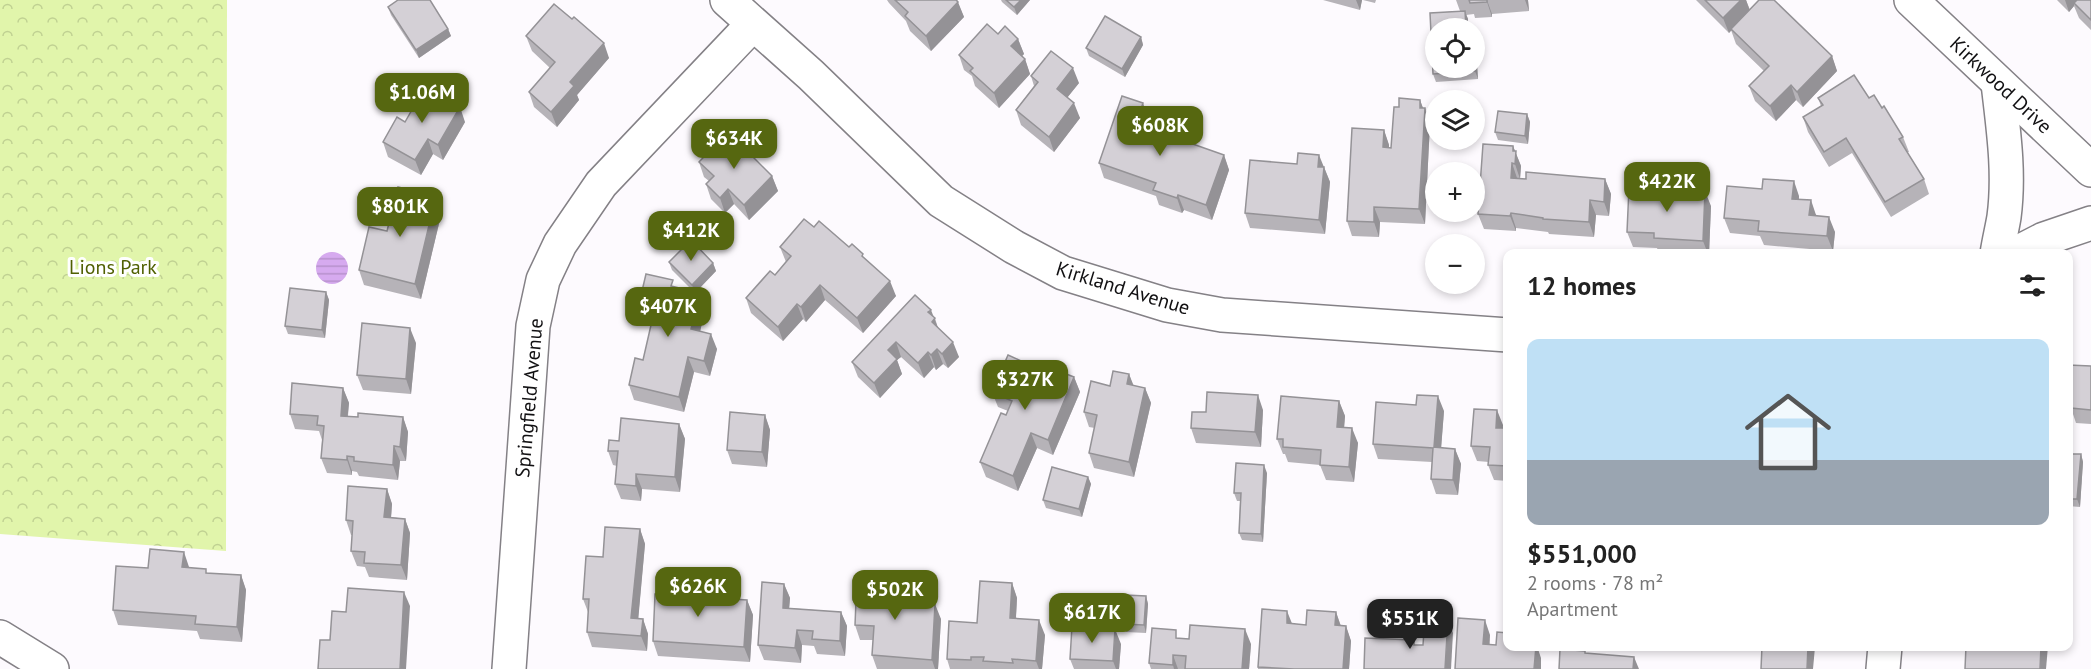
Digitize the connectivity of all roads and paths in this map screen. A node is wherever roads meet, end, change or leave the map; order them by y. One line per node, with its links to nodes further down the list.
1 (727, 0): 3 (street)
2 (1911, 0): 4 (street, Kirkwood Drive)
3 (753, 24): 9 (street, Kirkland Avenue); 13 (street, Springfield Avenue)
4 (1998, 83): 5 (street, Kirkwood Drive); 7 (street)
5 (2091, 170)
6 (2091, 223): 8 (street)
7 (1998, 249)
8 (2024, 249)
9 (1503, 335)
10 (0, 637): 12 (street)
11 (1885, 651): 14 (street)
12 (52, 669)
13 (509, 669)
14 (1883, 669)

